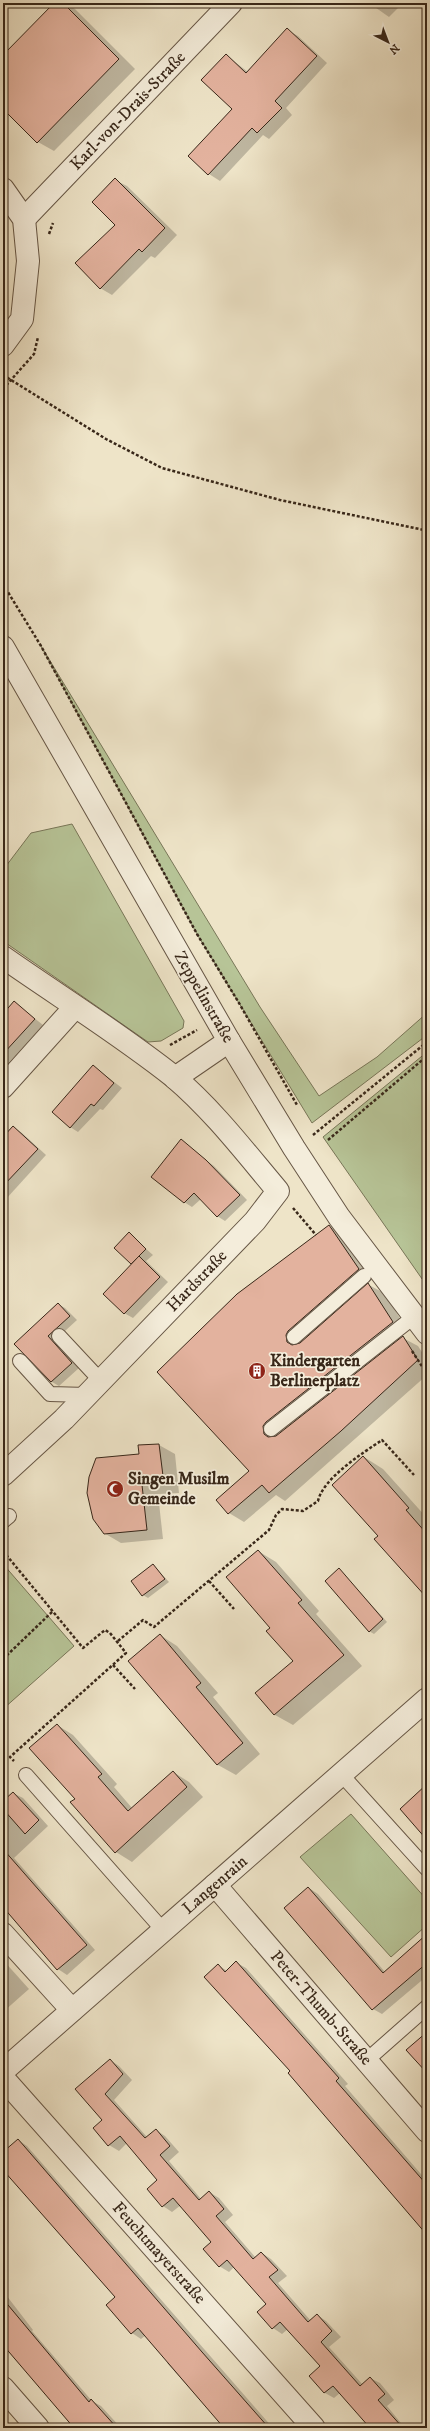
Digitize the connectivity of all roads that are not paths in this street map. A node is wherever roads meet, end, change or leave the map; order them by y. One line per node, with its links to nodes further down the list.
1 (231, 3): 3 (street, Karl-von-Drais-Straße)
2 (6, 198): 3 (street)
3 (24, 219): 4 (street)
4 (3, 345)
5 (3, 647): 8 (street, Zeppelinstraße)
6 (3, 957): 7 (street)
7 (75, 1007): 9 (street); 10 (street)
8 (229, 1041): 9 (street); 12 (street, Zeppelinstraße)
9 (175, 1078): 17 (street, Hardstraße)
10 (3, 1087)
11 (364, 1276): 15 (lane)
12 (415, 1316): 13 (street, Zeppelinstraße); 18 (lane)
13 (427, 1334)
14 (59, 1336): 17 (lane)
15 (294, 1337)
16 (20, 1361): 17 (lane)
17 (94, 1388): 19 (street, Hardstraße)
18 (271, 1429)
19 (3, 1475)
20 (427, 1699): 21 (street, Langenrain)
21 (341, 1774): 23 (lane); 24 (street, Langenrain)
22 (26, 1775): 25 (lane)
23 (427, 1869)
24 (215, 1885): 25 (street, Langenrain); 29 (street, Peter-Thumb-Straße)
25 (163, 1930): 28 (street, Langenrain)
26 (3, 1934): 28 (street)
27 (427, 2007): 29 (lane)
28 (72, 2010): 30 (street, Langenrain)
29 (366, 2060): 32 (street, Peter-Thumb-Straße)
30 (3, 2071)
31 (3, 2078): 35 (street, Feuchtmayerstraße)
32 (427, 2131)
33 (3, 2388): 34 (street)
34 (38, 2428)
35 (314, 2428)

